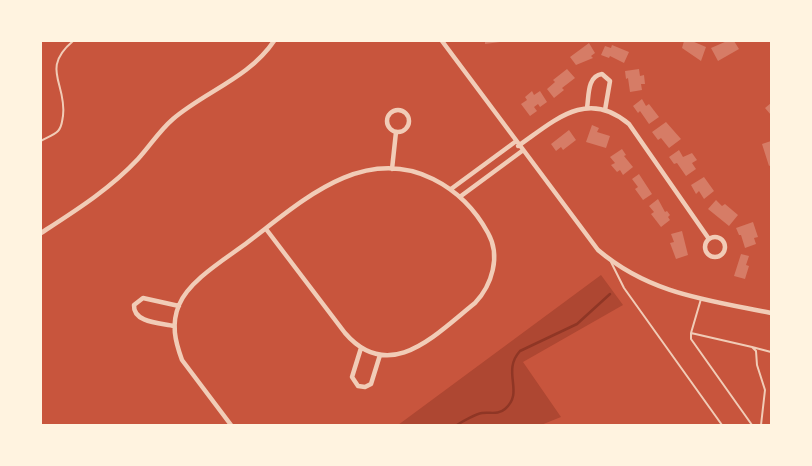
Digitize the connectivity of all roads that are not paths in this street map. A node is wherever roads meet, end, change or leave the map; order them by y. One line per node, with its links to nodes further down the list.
1 (73, 41): 7 (lane)
2 (274, 41): 13 (street)
3 (442, 41): 8 (street)
4 (587, 108): 5 (street); 5 (street); 8 (street)
5 (605, 110): 14 (street)
6 (396, 132): 6 (street); 9 (street)
7 (41, 141)
8 (519, 146): 10 (street); 11 (street); 15 (street)
9 (392, 169): 10 (street); 12 (street)
10 (451, 189): 11 (street)
11 (461, 196): 24 (street)
12 (266, 229): 17 (street); 22 (street)
13 (41, 233)
14 (709, 239): 14 (street)
15 (610, 260): 16 (street); 26 (lane)
16 (701, 299): 18 (street); 20 (lane)
17 (179, 306): 19 (street); 19 (street)
18 (771, 313)
19 (174, 326): 25 (street)
20 (691, 333): 21 (lane); 27 (lane)
21 (752, 347): 23 (lane); 28 (lane)
22 (361, 348): 24 (street); 24 (street)
23 (771, 352)
24 (380, 355)
25 (231, 425)
26 (722, 425)
27 (752, 425)
28 (761, 425)

